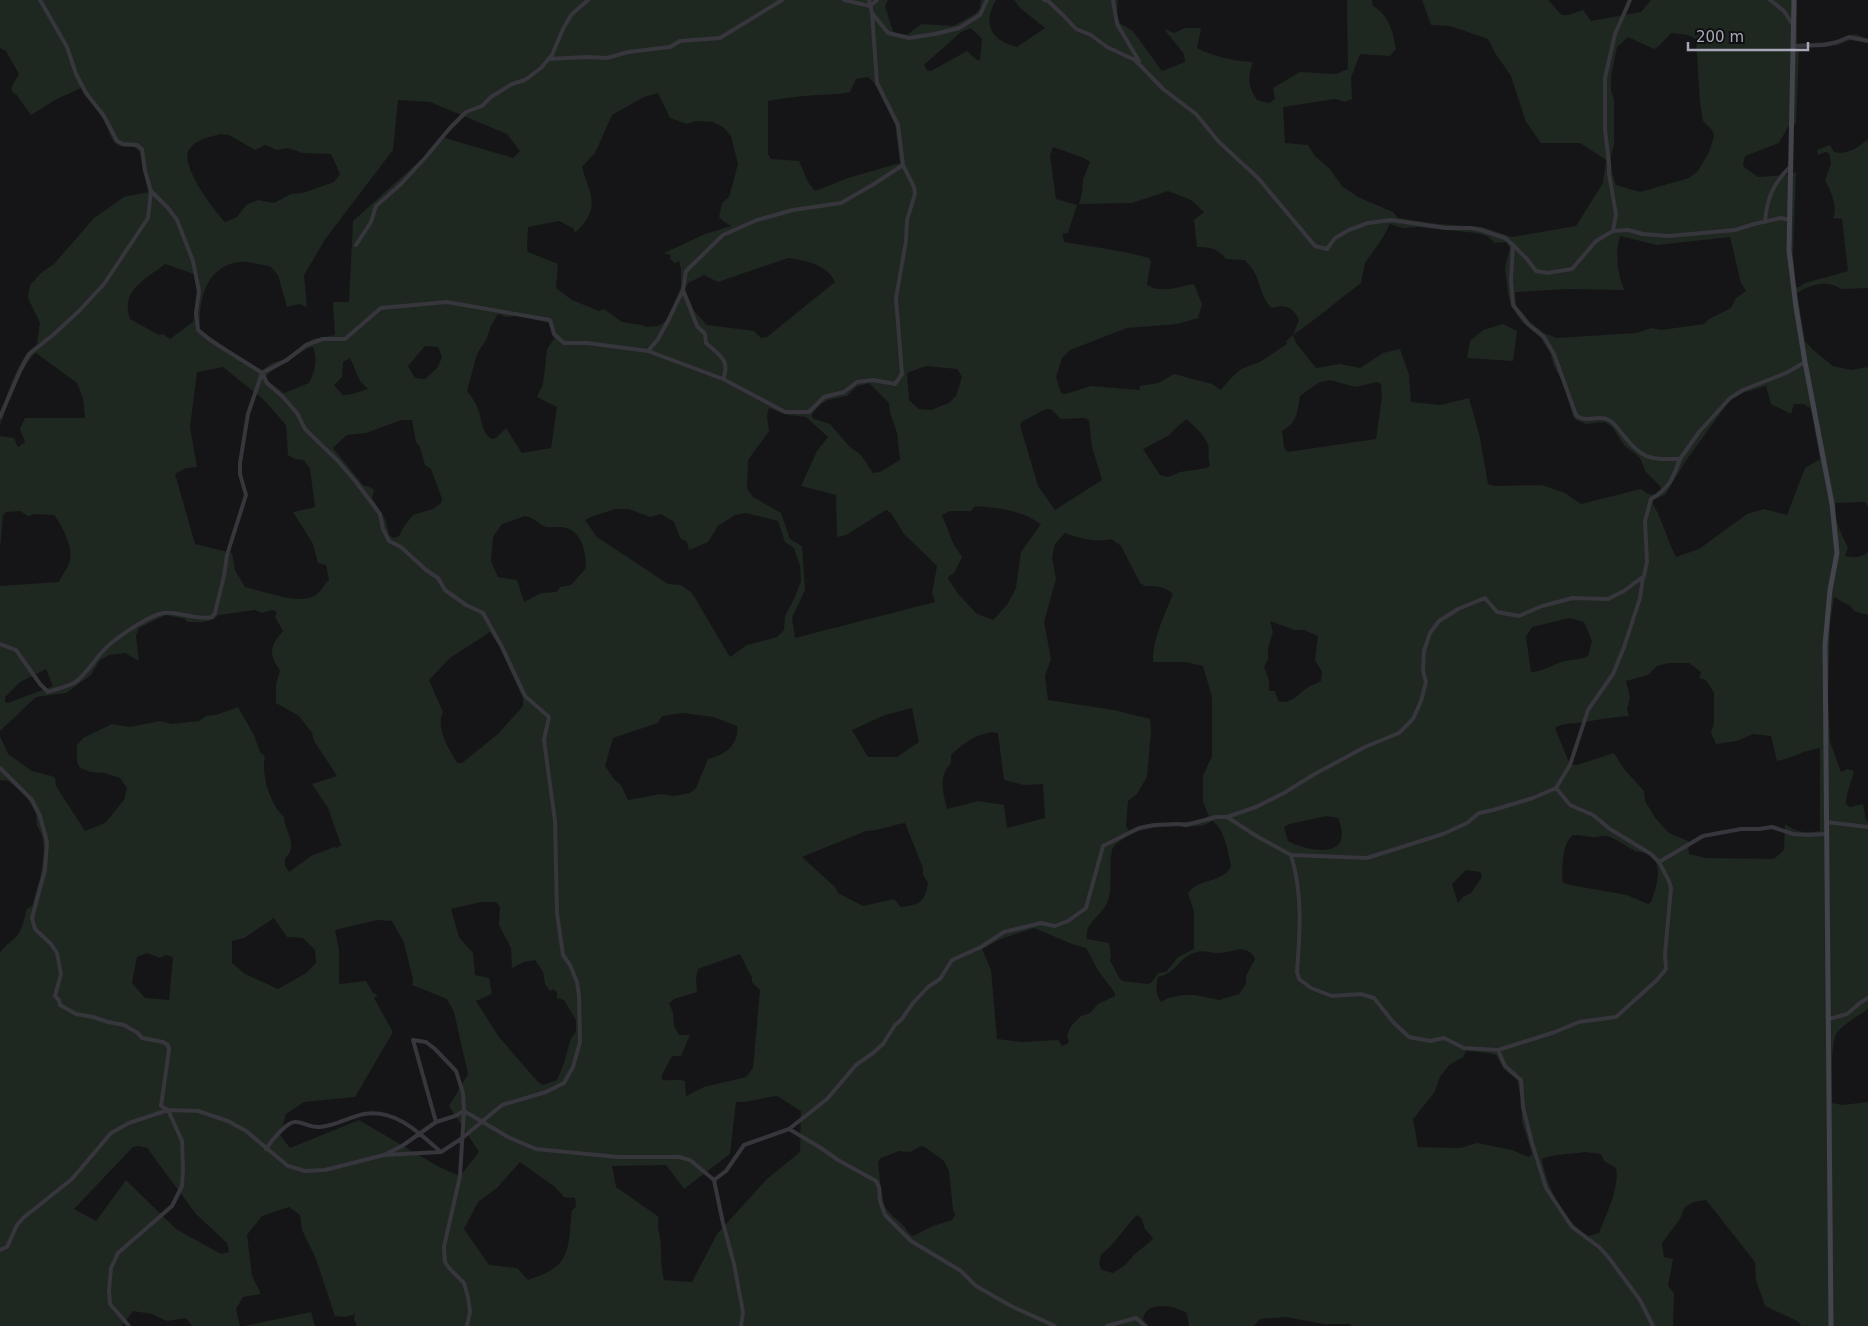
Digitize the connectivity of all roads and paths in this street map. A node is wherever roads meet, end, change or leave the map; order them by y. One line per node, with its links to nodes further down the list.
1 (40, 0): 22 (street)
2 (588, 0): 18 (street)
3 (782, 0): 18 (street)
4 (844, 0): 13 (street)
5 (869, 0): 13 (street)
6 (877, 0): 13 (street)
7 (987, 0): 14 (street)
8 (1044, 0): 19 (street)
9 (1113, 0): 19 (street)
10 (1630, 0): 25 (street)
11 (1770, 0): 15 (street)
12 (1794, 0): 15 (street)
13 (870, 6): 14 (street)
14 (872, 13): 20 (street)
15 (1794, 27): 17 (street)
16 (1868, 41): 17 (street)
17 (1794, 46): 21 (street)
18 (549, 59): 27 (street)
19 (1142, 67): 26 (street)
20 (902, 165): 28 (street); 32 (street)
21 (1791, 166): 23 (street); 24 (street)
22 (151, 191): 31 (street); 33 (street)
23 (1790, 220): 24 (street); 30 (street)
24 (1765, 222): 25 (street)
25 (1613, 231): 26 (street)
26 (1513, 244): 34 (street)
27 (356, 245)
28 (683, 290): 29 (street); 32 (street)
29 (648, 351): 31 (street); 32 (street)
30 (1805, 362): 34 (street); 40 (street)
31 (262, 373): 36 (street); 50 (street)
32 (724, 380)
33 (0, 417)
34 (1680, 459): 35 (street)
35 (1644, 576): 38 (street); 39 (street)
36 (0, 644)
37 (0, 768): 48 (street)
38 (1556, 788): 43 (street); 44 (street)
39 (1227, 817): 43 (street); 52 (street)
40 (1826, 822): 41 (street); 42 (street)
41 (1868, 826)
42 (1826, 834): 44 (street); 46 (street)
43 (1291, 855): 47 (street)
44 (1659, 862): 47 (street)
45 (1868, 998): 46 (street)
46 (1829, 1019): 67 (street)
47 (1498, 1050): 66 (street)
48 (168, 1110): 55 (street); 59 (street); 60 (street)
49 (464, 1111): 50 (street); 51 (street); 51 (street); 54 (street)
50 (481, 1121): 54 (street); 58 (street)
51 (436, 1122): 53 (street)
52 (790, 1129): 58 (street); 63 (street)
53 (420, 1134): 55 (street); 56 (street); 57 (street)
54 (461, 1140): 56 (street); 61 (street)
55 (266, 1149): 57 (street)
56 (441, 1152): 57 (street)
57 (384, 1155)
58 (714, 1180): 62 (street)
59 (0, 1250)
60 (129, 1326)
61 (467, 1326)
62 (741, 1326)
63 (1055, 1326)
64 (1107, 1326): 65 (street)
65 (1145, 1326)
66 (1653, 1326)
67 (1831, 1326)

